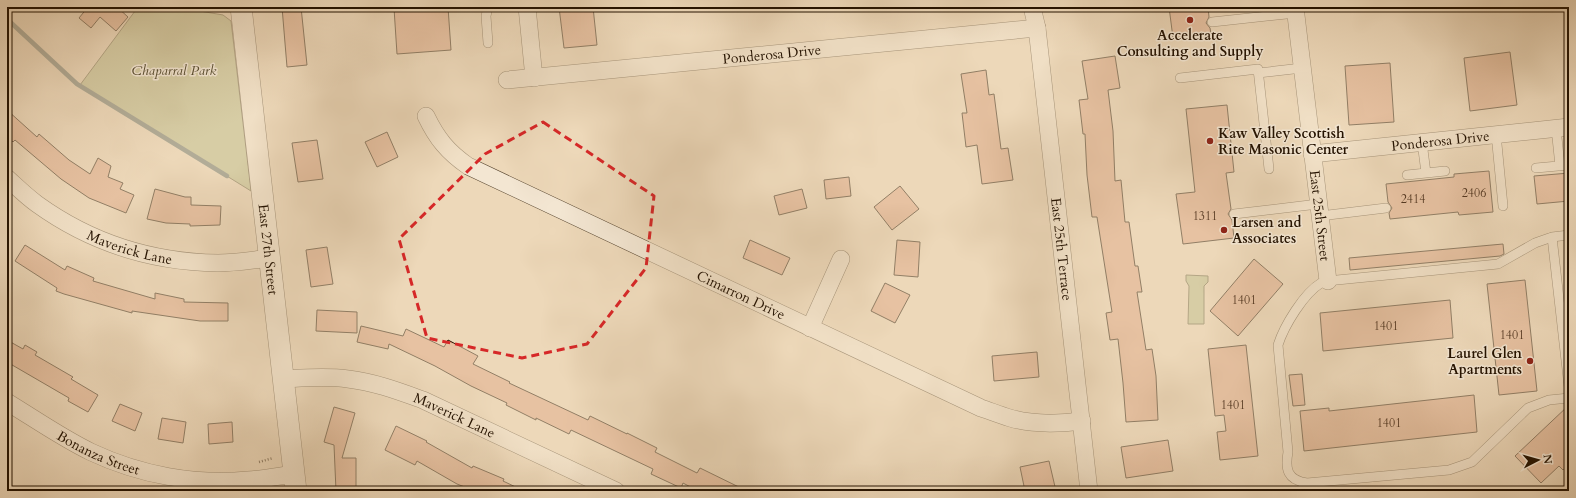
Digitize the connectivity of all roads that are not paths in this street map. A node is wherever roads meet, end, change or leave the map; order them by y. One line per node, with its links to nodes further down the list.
1 (241, 7): 32 (street, East 27th Street)
2 (488, 7): 8 (lane)
3 (527, 7): 11 (street)
4 (1032, 7): 7 (street, East 25th Terrace)
5 (1296, 10): 6 (lane); 9 (street, East 25th Street)
6 (1212, 22)
7 (1037, 28): 11 (street, Ponderosa Drive); 40 (street, East 25th Terrace)
8 (488, 43)
9 (1302, 68): 10 (lane); 18 (street, East 25th Street)
10 (1258, 73): 12 (lane); 21 (lane)
11 (534, 78): 13 (street, Ponderosa Drive)
12 (1180, 78)
13 (507, 80)
14 (426, 116): 35 (street, Cimarron Drive)
15 (1563, 127): 16 (street, Ponderosa Drive); 19 (lane)
16 (1496, 134): 17 (street, Ponderosa Drive); 26 (lane)
17 (1422, 142): 18 (street, Ponderosa Drive); 23 (lane)
18 (1312, 154): 28 (street, East 25th Street)
19 (1565, 165): 20 (lane)
20 (1536, 168)
21 (1269, 169)
22 (1445, 171): 23 (lane)
23 (1426, 173): 24 (lane)
24 (1407, 174)
25 (7, 178): 32 (street, Maverick Lane)
26 (1504, 206)
27 (1386, 208): 28 (lane)
28 (1319, 210): 29 (lane); 34 (street, East 25th Street)
29 (1234, 214)
30 (1569, 235): 31 (lane)
31 (1552, 237): 34 (lane); 37 (lane)
32 (270, 258): 36 (street, East 27th Street)
33 (840, 259): 35 (street)
34 (1328, 281): 38 (lane)
35 (810, 328): 40 (street, Cimarron Drive)
36 (283, 379): 41 (street, East 27th Street); 42 (street, Maverick Lane)
37 (1569, 387)
38 (1569, 398)
39 (7, 402): 41 (street, Bonanza Street)
40 (1082, 421): 43 (street, East 25th Terrace)
41 (295, 483)
42 (616, 491)
43 (1090, 491)

